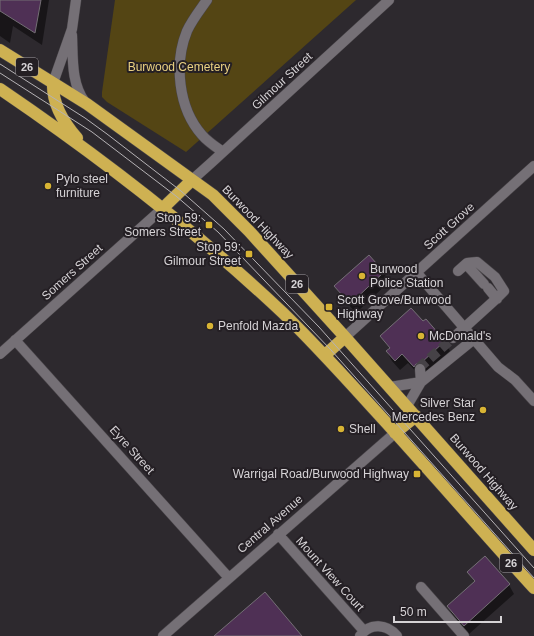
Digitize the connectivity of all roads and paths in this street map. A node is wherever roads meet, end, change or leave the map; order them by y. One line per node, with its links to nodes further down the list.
1 (76, 0): 4 (street)
2 (207, 0): 10 (street)
3 (389, 0): 10 (street, Gilmour Street)
4 (72, 29): 6 (street); 8 (street)
5 (0, 50): 6 (highway, Burwood Highway / 26)
6 (54, 83): 8 (highway, Burwood Highway / 26); 9 (highway)
7 (0, 89): 9 (highway, 26)
8 (87, 104): 12 (highway, Burwood Highway / 26)
9 (88, 151): 13 (highway, 26)
10 (224, 152): 12 (street, Gilmour Street)
11 (534, 166): 16 (street, Scott Grove)
12 (192, 180): 13 (highway); 19 (highway, Burwood Highway / 26)
13 (162, 209): 22 (street, Somers Street); 24 (highway, 26)
14 (466, 264): 15 (street); 17 (street); 17 (street)
15 (458, 271)
16 (417, 273): 18 (street); 19 (street, Scott Grove)
17 (497, 298): 18 (street)
18 (464, 328): 20 (street); 21 (street)
19 (345, 337): 24 (highway); 27 (highway, Burwood Highway / 26)
20 (453, 338)
21 (474, 339): 26 (street); 28 (street)
22 (15, 340): 23 (street, Somers Street); 34 (street, Eyre Street)
23 (0, 354)
24 (325, 355): 31 (highway, 26)
25 (420, 369): 26 (street)
26 (421, 382): 27 (street); 29 (street)
27 (390, 387): 29 (highway, Burwood Highway / 26)
28 (534, 401)
29 (407, 406): 30 (highway, Burwood Highway / 26)
30 (416, 416): 31 (highway); 33 (highway, Burwood Highway / 26)
31 (395, 433): 32 (street, Central Avenue); 36 (highway, 26)
32 (278, 534): 34 (street, Central Avenue); 37 (street, Mount View Court)
33 (534, 550)
34 (229, 578): 38 (street, Central Avenue)
35 (421, 587): 40 (street)
36 (534, 588)
37 (362, 634): 39 (street, Mount View Court)
38 (163, 636)
39 (397, 636)
40 (464, 636)

